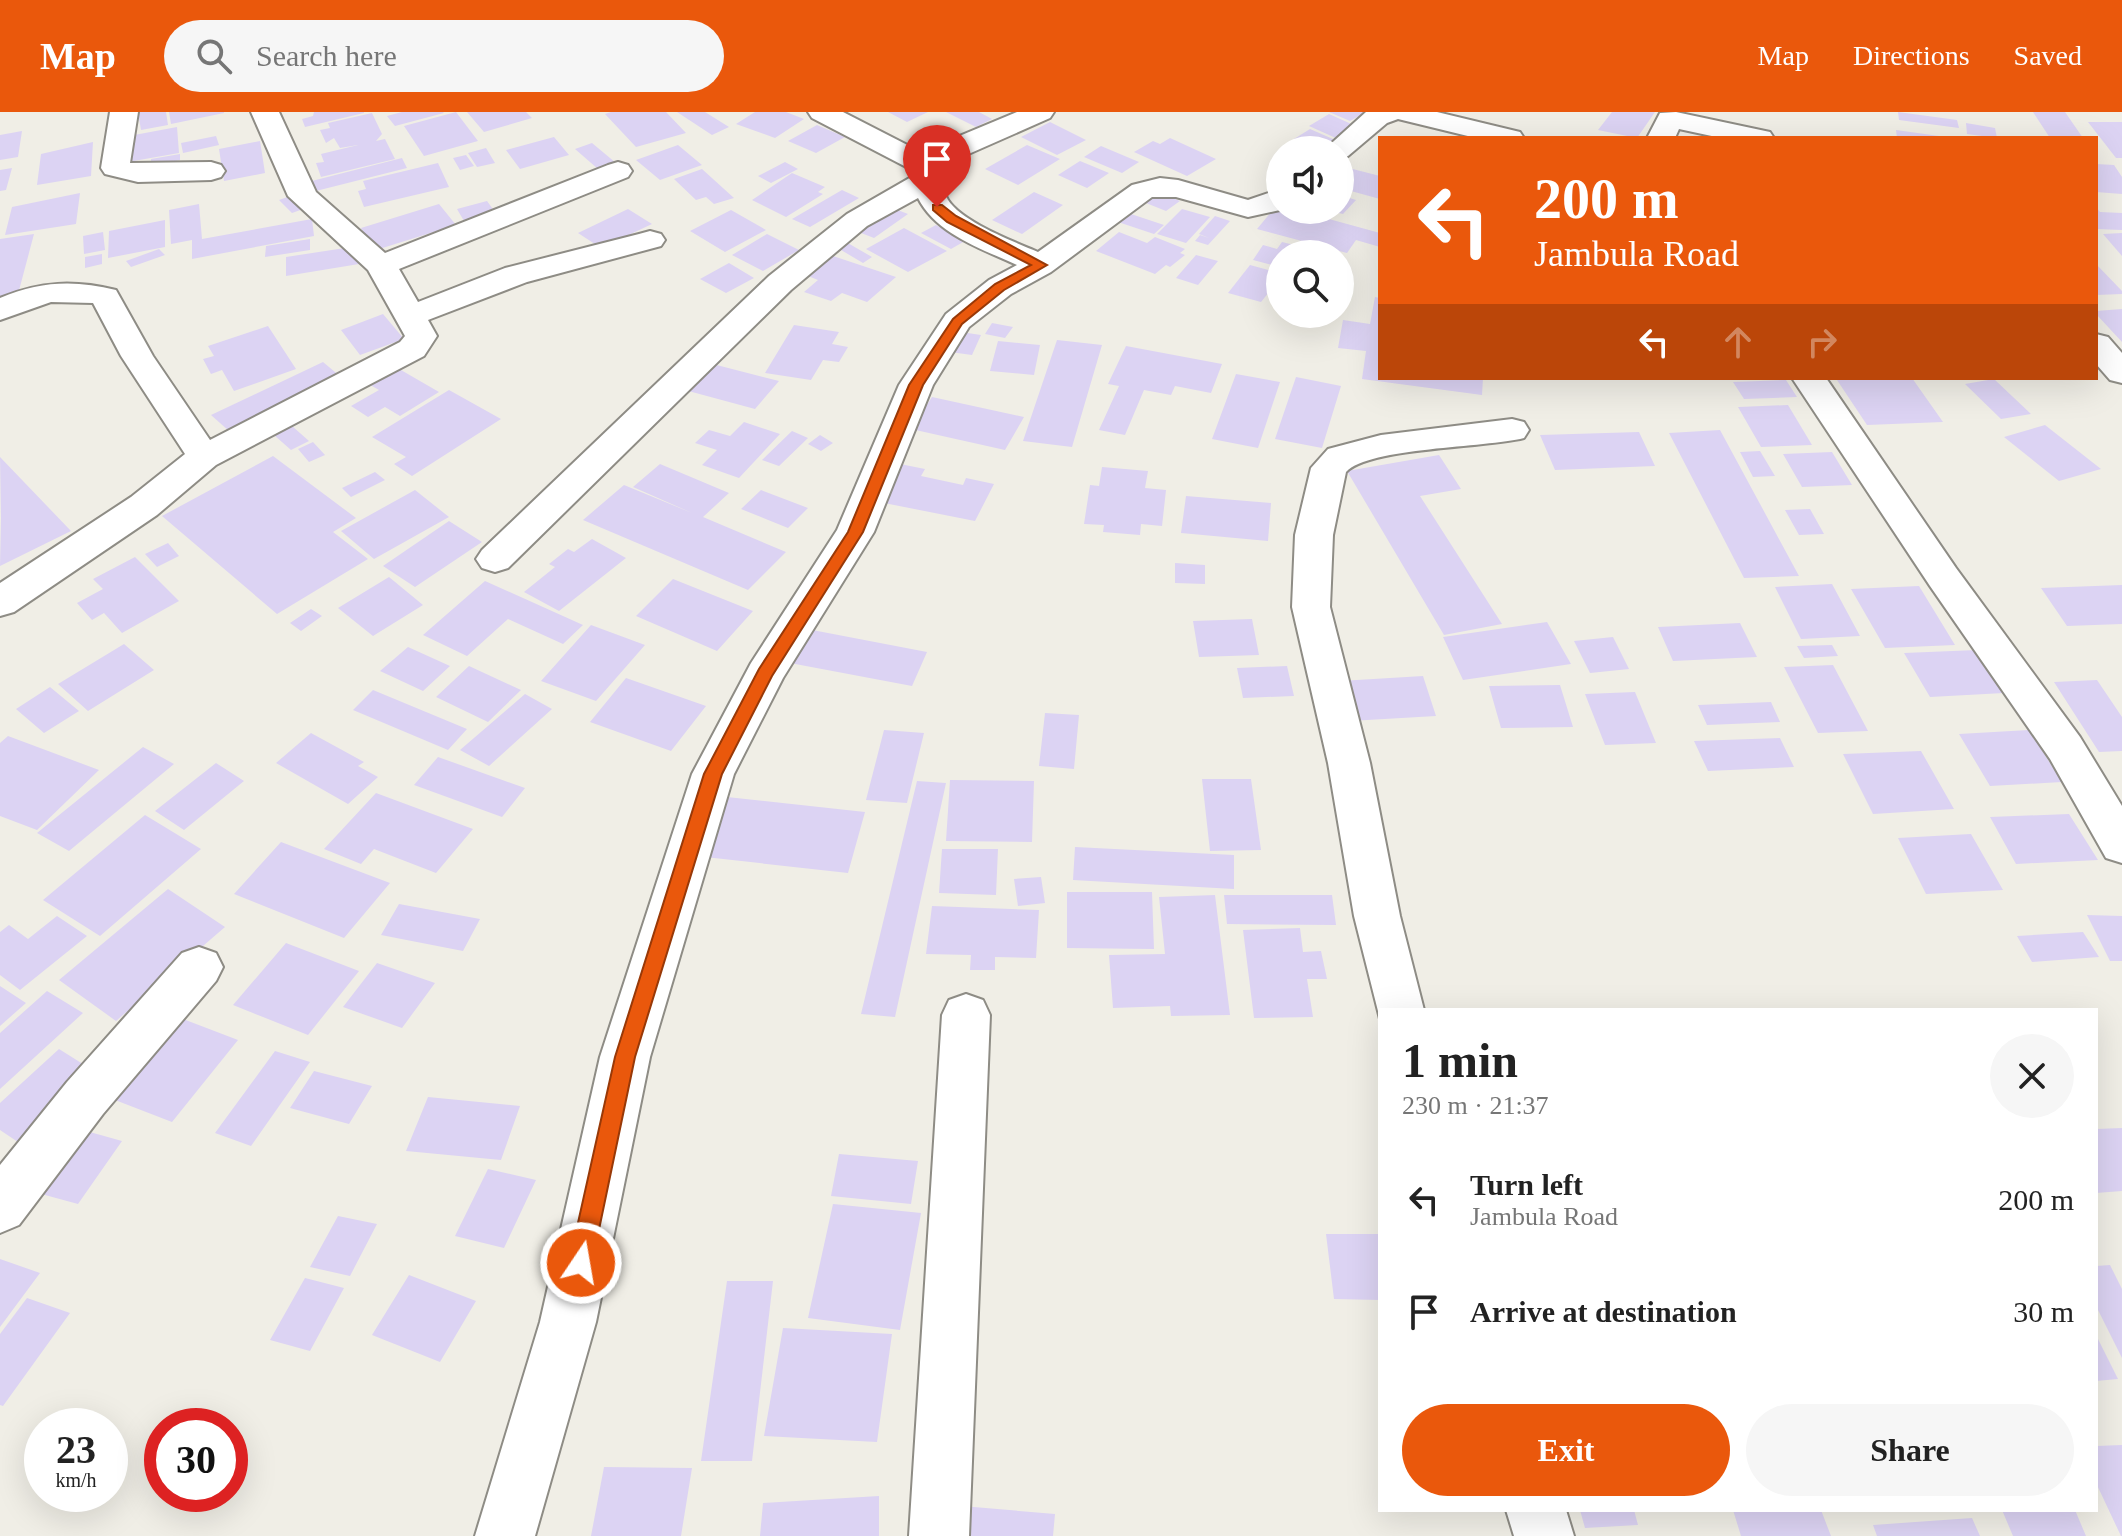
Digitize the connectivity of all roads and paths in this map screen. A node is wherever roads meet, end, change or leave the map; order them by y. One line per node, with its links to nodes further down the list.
1 (124, 112): 11 (street)
2 (265, 112): 16 (street)
3 (822, 112): 13 (street)
4 (1040, 112): 13 (street)
5 (1392, 112): 8 (street)
6 (1403, 112): 9 (street)
7 (1668, 123): 10 (street)
8 (1354, 136)
9 (1502, 136)
10 (1748, 136)
11 (211, 171)
12 (618, 171): 16 (street)
13 (927, 172): 17 (street); 25 (street)
14 (1266, 208): 17 (street)
15 (650, 240): 19 (street)
16 (381, 265): 19 (street)
17 (1040, 265): 33 (street)
18 (0, 310): 24 (street)
19 (411, 316): 24 (street)
20 (2098, 346): 21 (street)
21 (2122, 373)
22 (1810, 380): 27 (street)
23 (1512, 430): 29 (street)
24 (204, 457): 26 (street)
25 (495, 559)
26 (0, 602)
27 (2122, 845)
28 (199, 967): 31 (street)
29 (1400, 1008)
30 (966, 1015): 34 (street)
31 (0, 1207)
32 (1537, 1512): 35 (street)
33 (505, 1536)
34 (939, 1536)
35 (1544, 1536)

